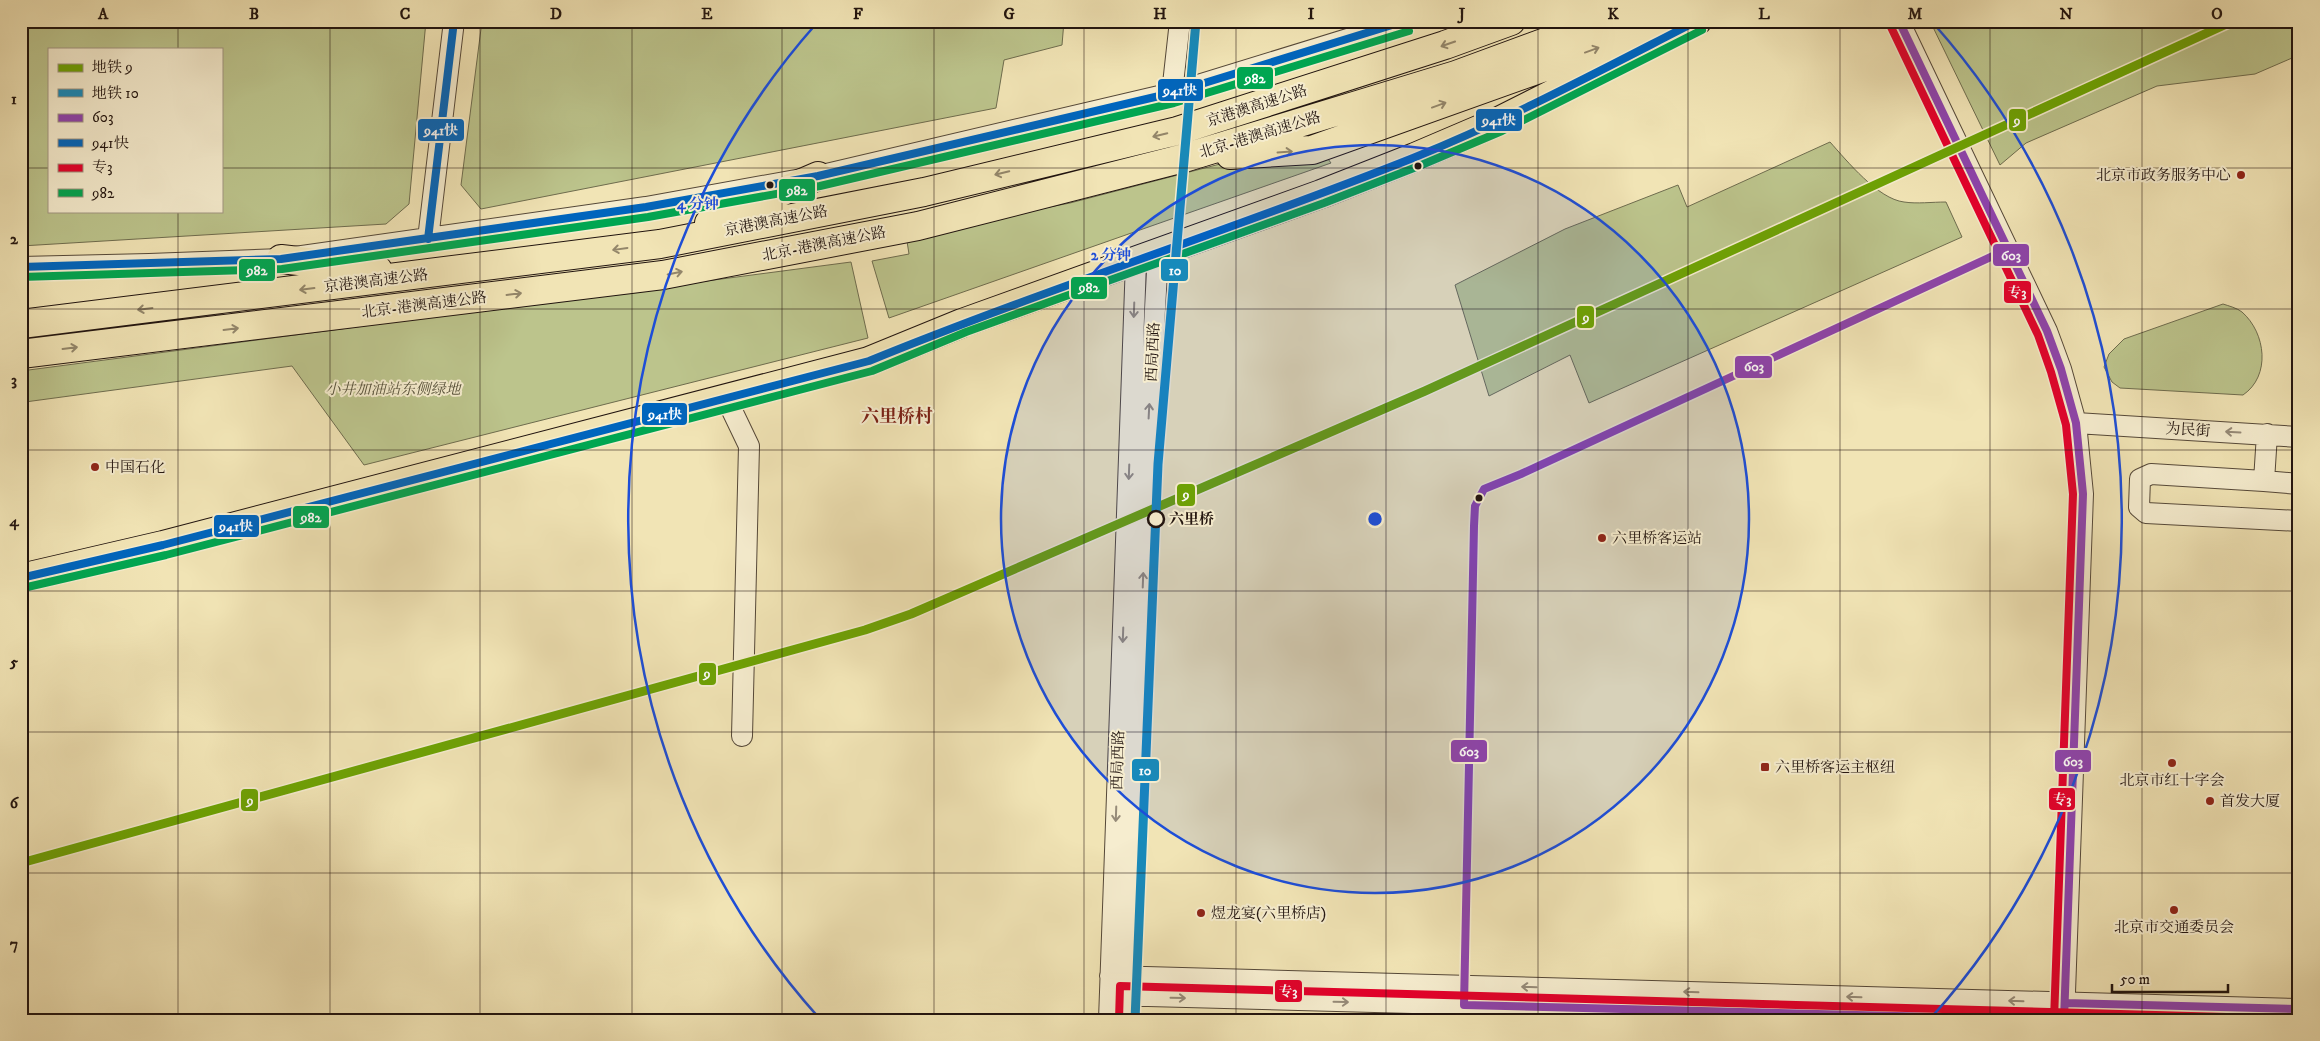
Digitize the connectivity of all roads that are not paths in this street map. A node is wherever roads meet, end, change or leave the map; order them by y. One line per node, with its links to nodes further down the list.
1 (454, 21): 12 (street)
2 (1180, 21): 9 (street)
3 (1406, 21): 9 (street)
4 (1511, 21): 13 (highway, 京港澳高速公路, one-way to 13)
5 (1603, 21): 10 (highway, 北京-港澳高速公路)
6 (1692, 21): 10 (highway, one-way to 6)
7 (1697, 21): 14 (highway)
8 (1900, 21): 21 (street)
9 (1172, 94): 11 (street)
10 (1184, 158): 19 (highway, 北京-港澳高速公路, one-way to 10)
11 (818, 176): 12 (street); 13 (highway)
12 (428, 239): 15 (street)
13 (660, 244): 17 (highway, 京港澳高速公路, one-way to 17)
14 (1147, 257): 20 (highway); 29 (street, 西局西路)
15 (281, 259): 16 (street); 17 (highway)
16 (21, 266)
17 (424, 275): 18 (highway, 京港澳高速公路, one-way to 18)
18 (21, 324)
19 (21, 354)
20 (726, 398): 27 (highway); 28 (street)
21 (2076, 423): 22 (street, 为民街, one-way to 21); 31 (street)
22 (2266, 434): 23 (street, 为民街); 24 (street)
23 (2299, 437)
24 (2264, 480): 25 (street); 26 (street)
25 (2299, 484)
26 (2299, 521)
27 (21, 578)
28 (742, 736)
29 (1120, 986): 31 (street); 32 (street, 西局西路); 33 (street, 西局西路)
30 (2299, 1009): 31 (street)
31 (2063, 1014)
32 (1109, 1020)
33 (1129, 1020)

